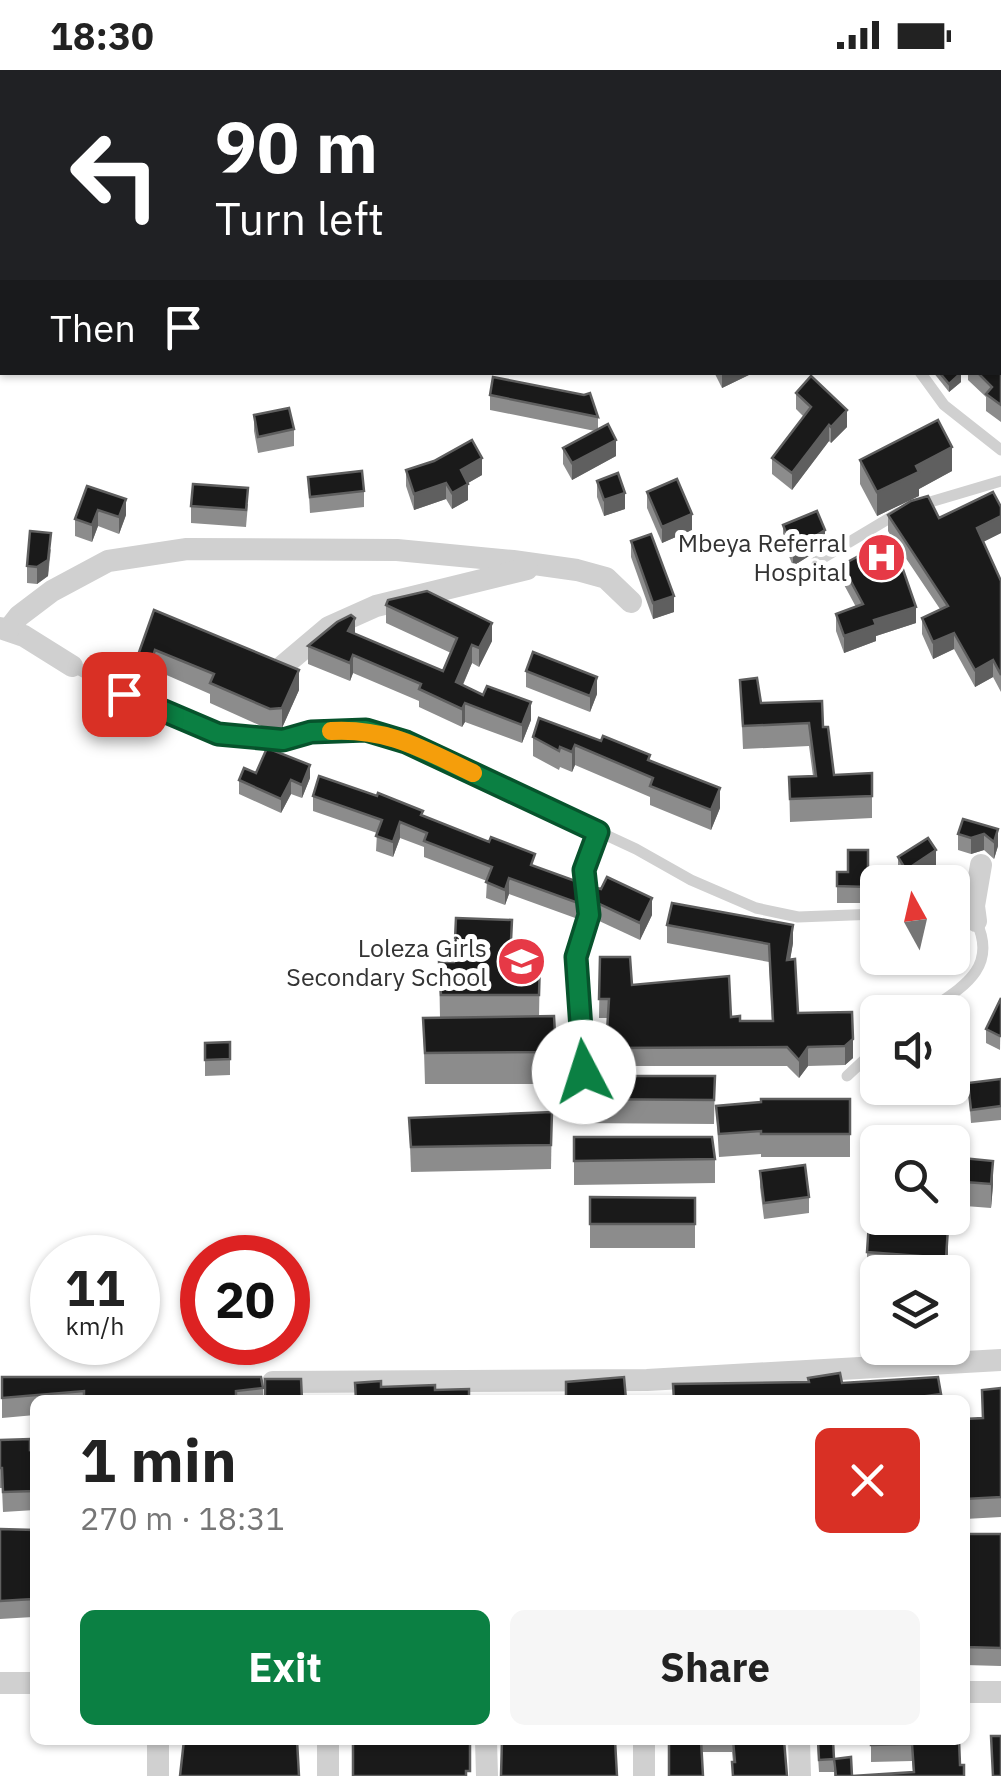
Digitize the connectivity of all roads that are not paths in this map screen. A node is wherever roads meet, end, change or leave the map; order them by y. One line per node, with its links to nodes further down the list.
1 (922, 375): 2 (lane)
2 (1001, 450)
3 (1001, 481): 4 (lane)
4 (816, 562)
5 (542, 565): 6 (street); 7 (street); 8 (street)
6 (632, 602)
7 (4, 629): 9 (street)
8 (284, 665)
9 (72, 666): 10 (lane)
10 (598, 832): 12 (lane); 17 (lane)
11 (981, 864): 14 (street)
12 (860, 914)
13 (970, 920): 14 (lane)
14 (976, 921): 15 (lane)
15 (948, 995)
16 (860, 1064): 18 (lane)
17 (584, 1072)
18 (847, 1076)
19 (1001, 1360): 21 (street)
20 (249, 1381): 22 (street)
21 (647, 1390): 23 (street)
22 (328, 1391): 23 (street)
23 (484, 1391)
24 (0, 1683): 25 (street)
25 (30, 1683)
26 (970, 1692): 27 (street)
27 (1001, 1692)
28 (158, 1745): 33 (street)
29 (328, 1745): 34 (street)
30 (486, 1745): 35 (street)
31 (644, 1745): 36 (street)
32 (799, 1745): 37 (street)
33 (158, 1776)
34 (328, 1776)
35 (486, 1776)
36 (644, 1776)
37 (800, 1776)

